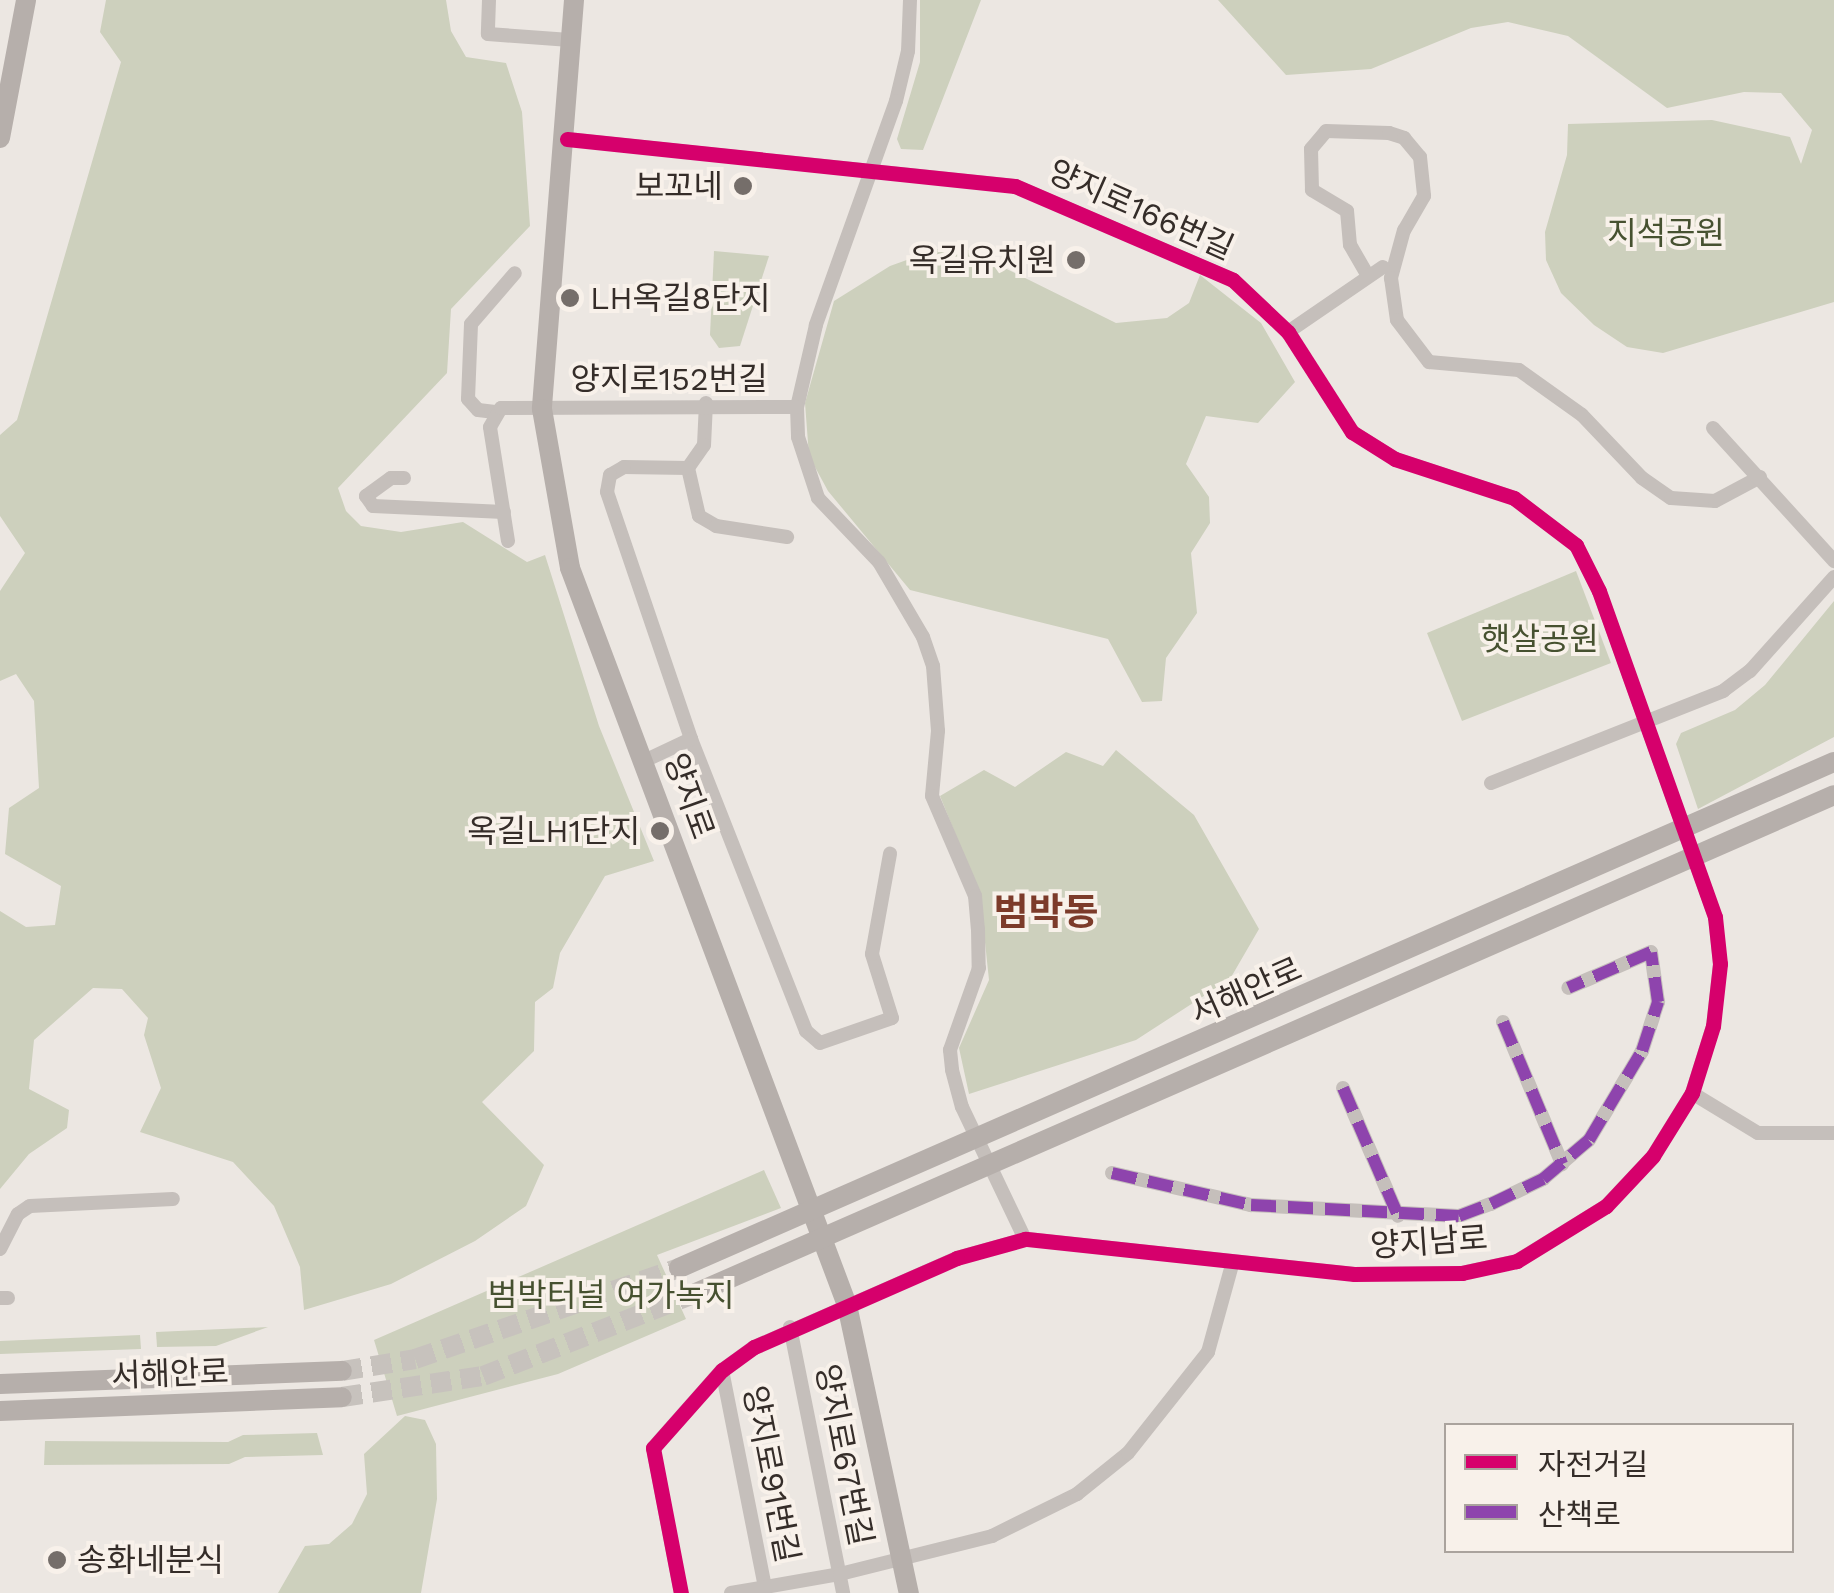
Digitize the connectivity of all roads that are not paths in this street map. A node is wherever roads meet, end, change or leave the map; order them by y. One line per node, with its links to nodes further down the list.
1 (26, 0): 6 (main road)
2 (489, 0): 5 (street)
3 (574, 0): 5 (main road, 양지로)
4 (910, 0): 8 (street)
5 (570, 40): 7 (main road, 양지로)
6 (0, 138)
7 (567, 140): 8 (street, 양지로166번길); 15 (main road, 양지로)
8 (872, 168): 12 (street, 양지로166번길); 14 (street)
9 (1382, 267): 11 (street)
10 (515, 273): 16 (street)
11 (1368, 276): 12 (street); 19 (street)
12 (1288, 332): 26 (street, 양지로166번길)
13 (706, 403): 14 (street, 양지로152번길); 15 (street, 양지로152번길); 18 (street)
14 (796, 407): 42 (street)
15 (542, 409): 16 (street, 양지로152번길); 28 (main road, 양지로)
16 (495, 412): 21 (street)
17 (1713, 428): 19 (street)
18 (688, 468): 22 (street); 27 (street)
19 (1760, 477): 24 (street)
20 (404, 478): 21 (street)
21 (504, 512): 23 (street)
22 (786, 538)
23 (508, 542)
24 (1834, 560)
25 (1834, 577): 26 (street)
26 (1648, 725): 30 (street); 36 (street, 양지남로)
27 (691, 740): 28 (street); 32 (street)
28 (644, 760): 47 (main road, 양지로)
29 (1834, 762): 45 (main road, 서해안로)
30 (1492, 783)
31 (1834, 795): 46 (main road, 서해안로)
32 (890, 854)
33 (1568, 988): 38 (street)
34 (1502, 1022): 38 (street)
35 (1344, 1088): 41 (street)
36 (1692, 1093): 37 (street); 44 (street, 양지남로)
37 (1834, 1132)
38 (1562, 1164): 41 (street)
39 (1112, 1172): 41 (street)
40 (172, 1200): 43 (street)
41 (1398, 1216)
42 (1024, 1240): 44 (street, 양지남로); 47 (street, 양지남로)
43 (0, 1249)
44 (1233, 1261): 54 (street, 양지로91번길)
45 (680, 1268)
46 (696, 1293)
47 (847, 1305): 48 (street, 양지남로); 54 (main road, 양지로)
48 (790, 1327): 49 (street, 양지남로); 55 (street, 양지로67번길)
49 (722, 1370): 56 (street, 양지로91번길); 57 (street, 양지남로)
50 (342, 1371): 51 (main road, 서해안로)
51 (0, 1384)
52 (342, 1397): 53 (main road, 서해안로)
53 (0, 1411)
54 (904, 1560): 55 (street, 양지로91번길); 60 (main road, 양지로)
55 (840, 1574): 56 (street, 양지로91번길); 59 (street, 양지로67번길)
56 (766, 1588): 58 (street, 양지로91번길)
57 (681, 1593)
58 (731, 1593)
59 (844, 1593)
60 (908, 1593)

